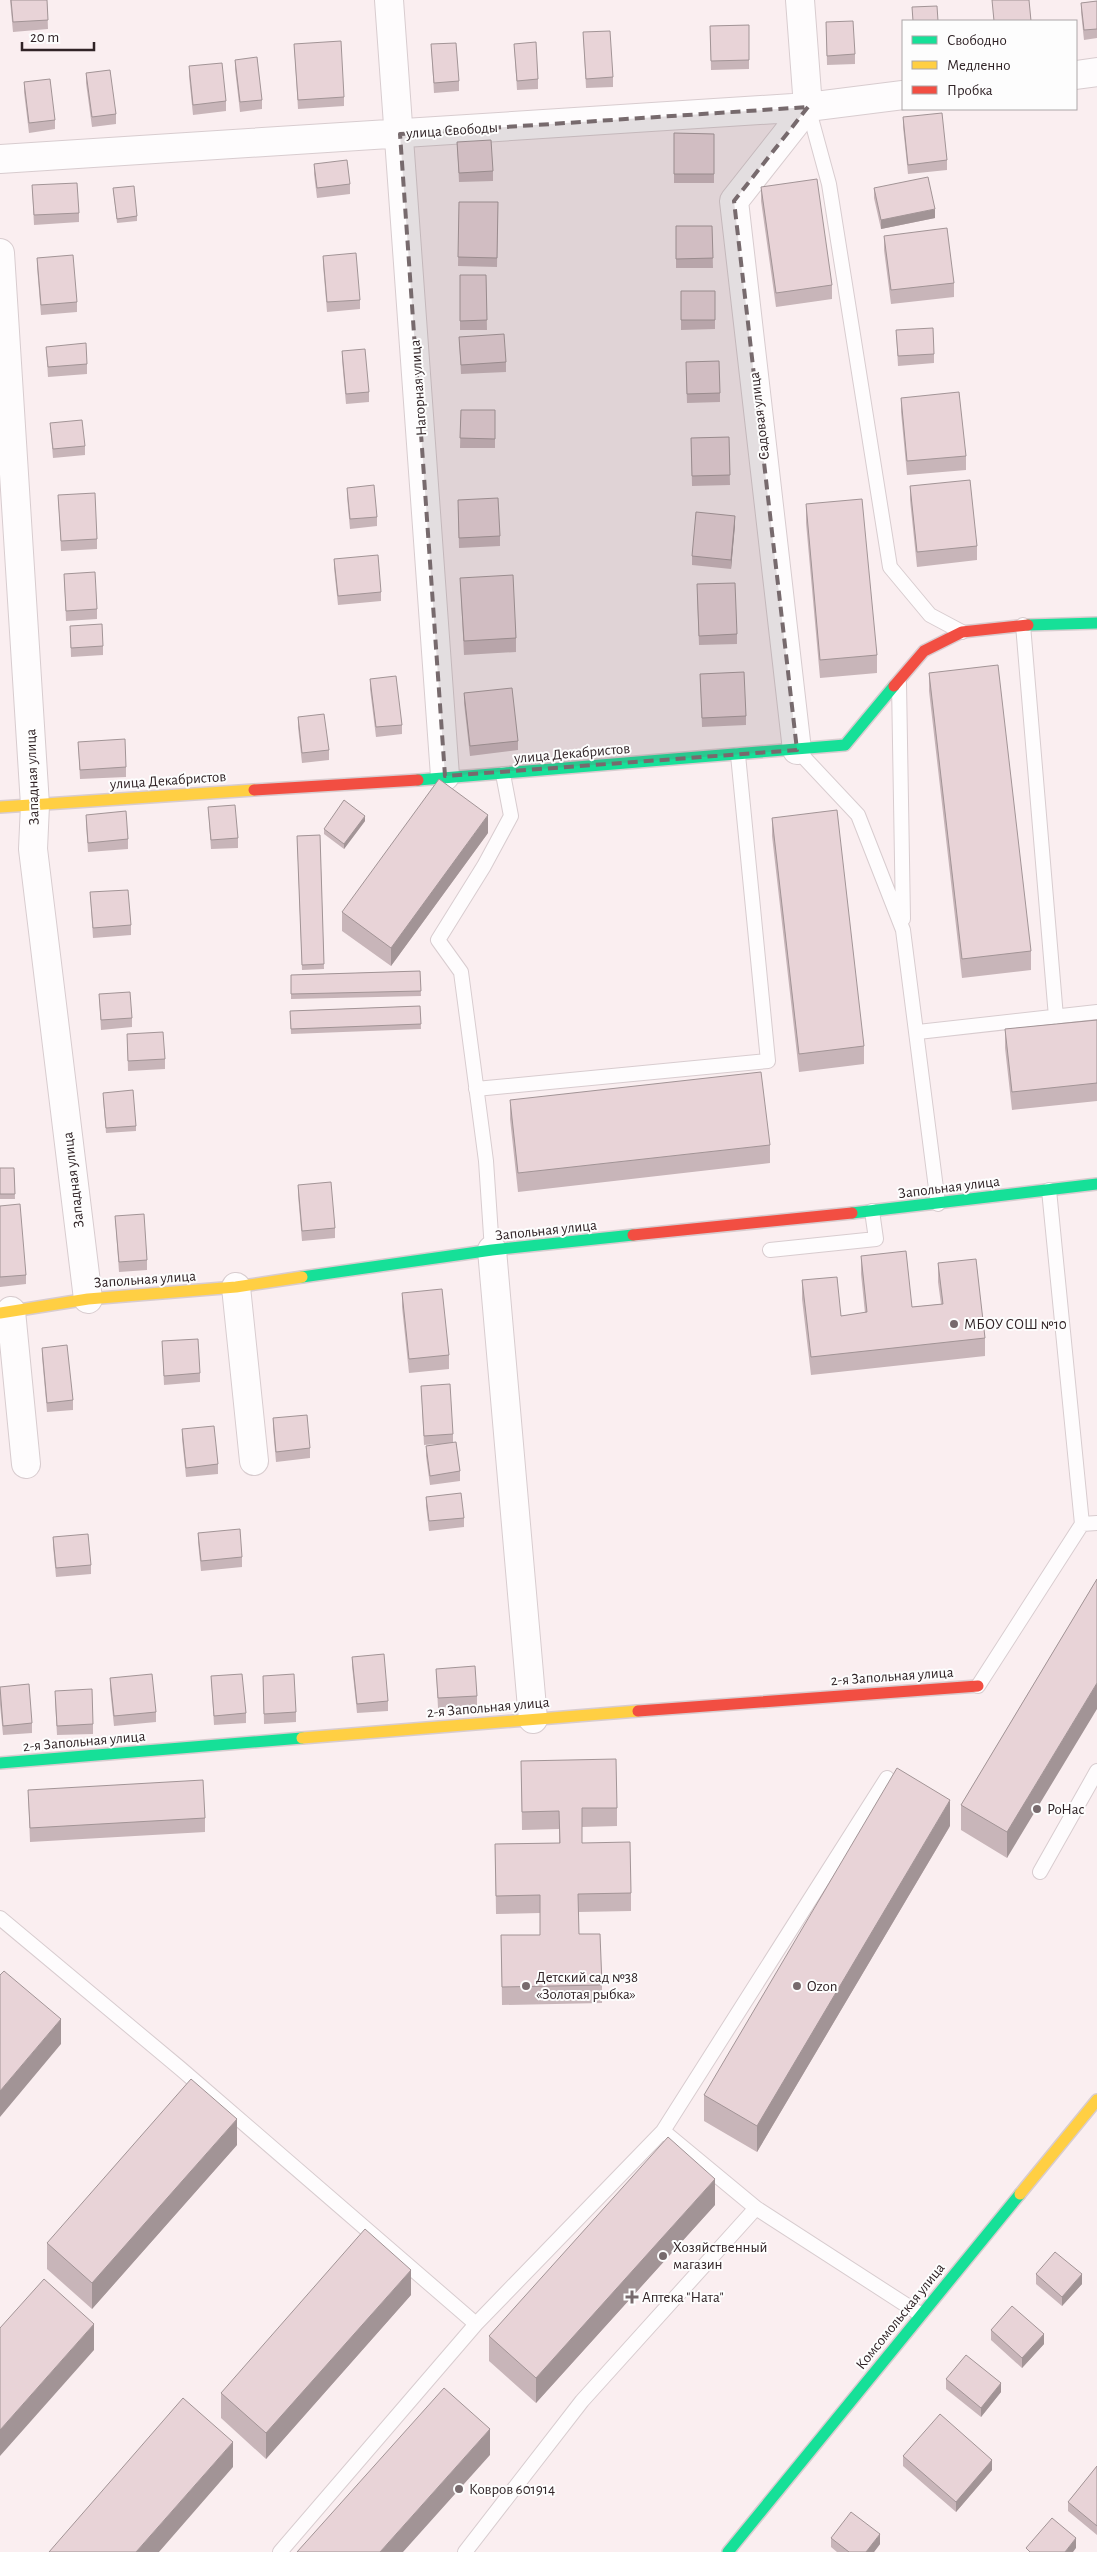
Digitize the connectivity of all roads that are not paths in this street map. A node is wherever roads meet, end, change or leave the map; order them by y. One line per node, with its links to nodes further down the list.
1 (389, 0): 7 (street, Нагорная улица)
2 (800, 0): 6 (street)
3 (1097, 72): 4 (street)
4 (1077, 75)
5 (902, 96): 6 (street, улица Свободы)
6 (808, 107): 7 (street, улица Свободы); 12 (lane); 14 (street, Садовая улица)
7 (400, 134): 8 (street, улица Свободы); 17 (street, Нагорная улица)
8 (0, 159)
9 (0, 253): 18 (street, Западная улица)
10 (1097, 623): 11 (street, улица Декабристов)
11 (1023, 625): 12 (street, улица Декабристов); 22 (lane)
12 (962, 632): 13 (street, улица Декабристов)
13 (899, 680): 14 (street, улица Декабристов); 20 (lane)
14 (797, 750): 15 (street, улица Декабристов); 20 (lane)
15 (738, 755): 16 (street, улица Декабристов); 24 (lane)
16 (503, 774): 17 (street, улица Декабристов); 24 (lane)
17 (445, 776): 18 (street, улица Декабристов)
18 (34, 804): 19 (street, улица Декабристов); 32 (street, Западная улица)
19 (0, 807)
20 (903, 930): 23 (lane)
21 (1097, 1012): 22 (lane)
22 (1056, 1017): 23 (lane)
23 (918, 1032): 27 (lane)
24 (476, 1089): 29 (lane)
25 (1097, 1184): 26 (street, Запольная улица)
26 (1048, 1190): 27 (street, Запольная улица); 37 (lane)
27 (938, 1204): 28 (street, Запольная улица)
28 (872, 1211): 29 (street, Запольная улица); 30 (lane)
29 (492, 1250): 31 (street, Запольная улица); 39 (street)
30 (770, 1250)
31 (236, 1287): 32 (street, Запольная улица); 34 (street)
32 (88, 1299): 33 (street, Запольная улица)
33 (5, 1312): 35 (street)
34 (254, 1461)
35 (26, 1464)
36 (1097, 1523): 37 (lane)
37 (1082, 1524): 38 (lane)
38 (978, 1686): 39 (street, 2-я Запольная улица)
39 (533, 1719): 40 (street, 2-я Запольная улица)
40 (0, 1763)
41 (1097, 1771): 43 (lane)
42 (887, 1778): 46 (lane)
43 (1040, 1872)
44 (0, 1918): 49 (lane)
45 (1097, 2100): 48 (street, Комсомольская улица)
46 (663, 2131): 47 (lane); 49 (lane)
47 (756, 2208): 48 (lane); 51 (lane)
48 (920, 2314): 52 (street, Комсомольская улица)
49 (476, 2324): 50 (lane)
50 (280, 2552)
51 (465, 2552)
52 (728, 2552)

